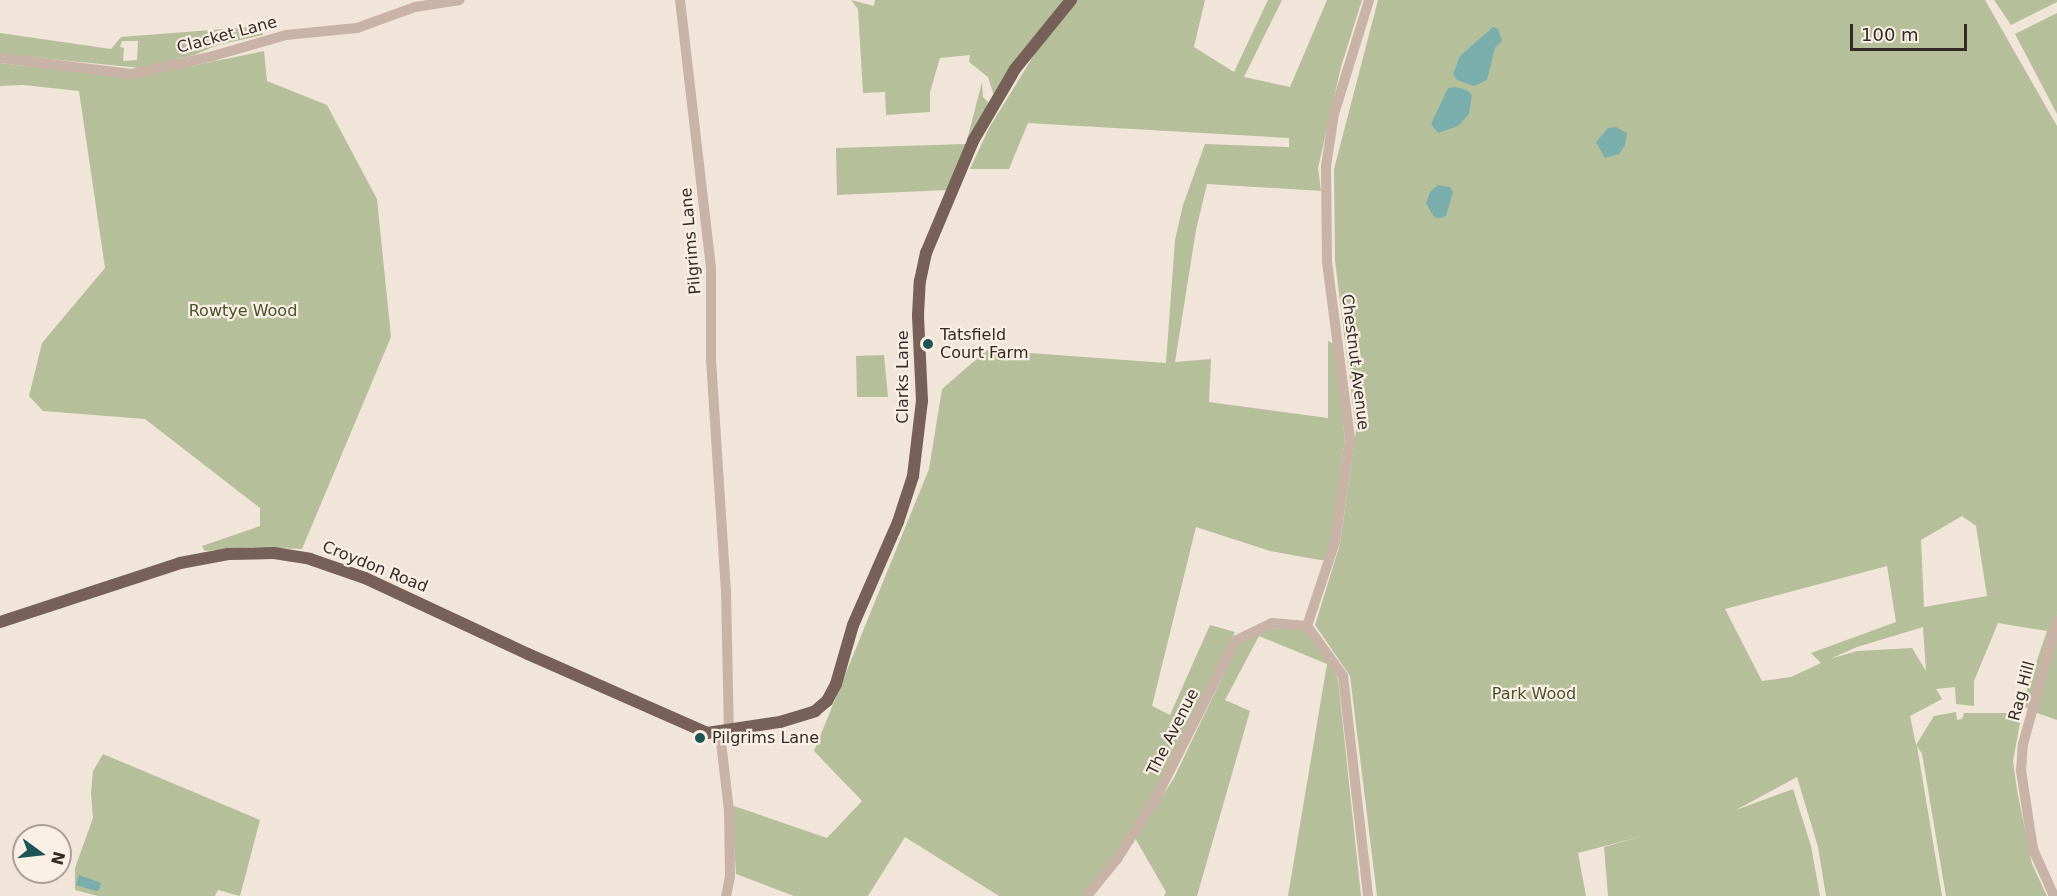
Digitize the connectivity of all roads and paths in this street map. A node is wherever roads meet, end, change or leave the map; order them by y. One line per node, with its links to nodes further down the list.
1 (459, 0): 5 (street, Clacket Lane)
2 (680, 0): 9 (street, Pilgrims Lane)
3 (1071, 0): 9 (main road, Clarks Lane)
4 (1369, 0): 8 (street, Chestnut Avenue)
5 (0, 58)
6 (2057, 621): 13 (street, Rag Hill)
7 (0, 622): 9 (main road, Croydon Road)
8 (1307, 626): 11 (street, The Avenue); 12 (street)
9 (725, 733): 10 (street, Pilgrims Lane)
10 (726, 896)
11 (1088, 896)
12 (1368, 896)
13 (2054, 896)

